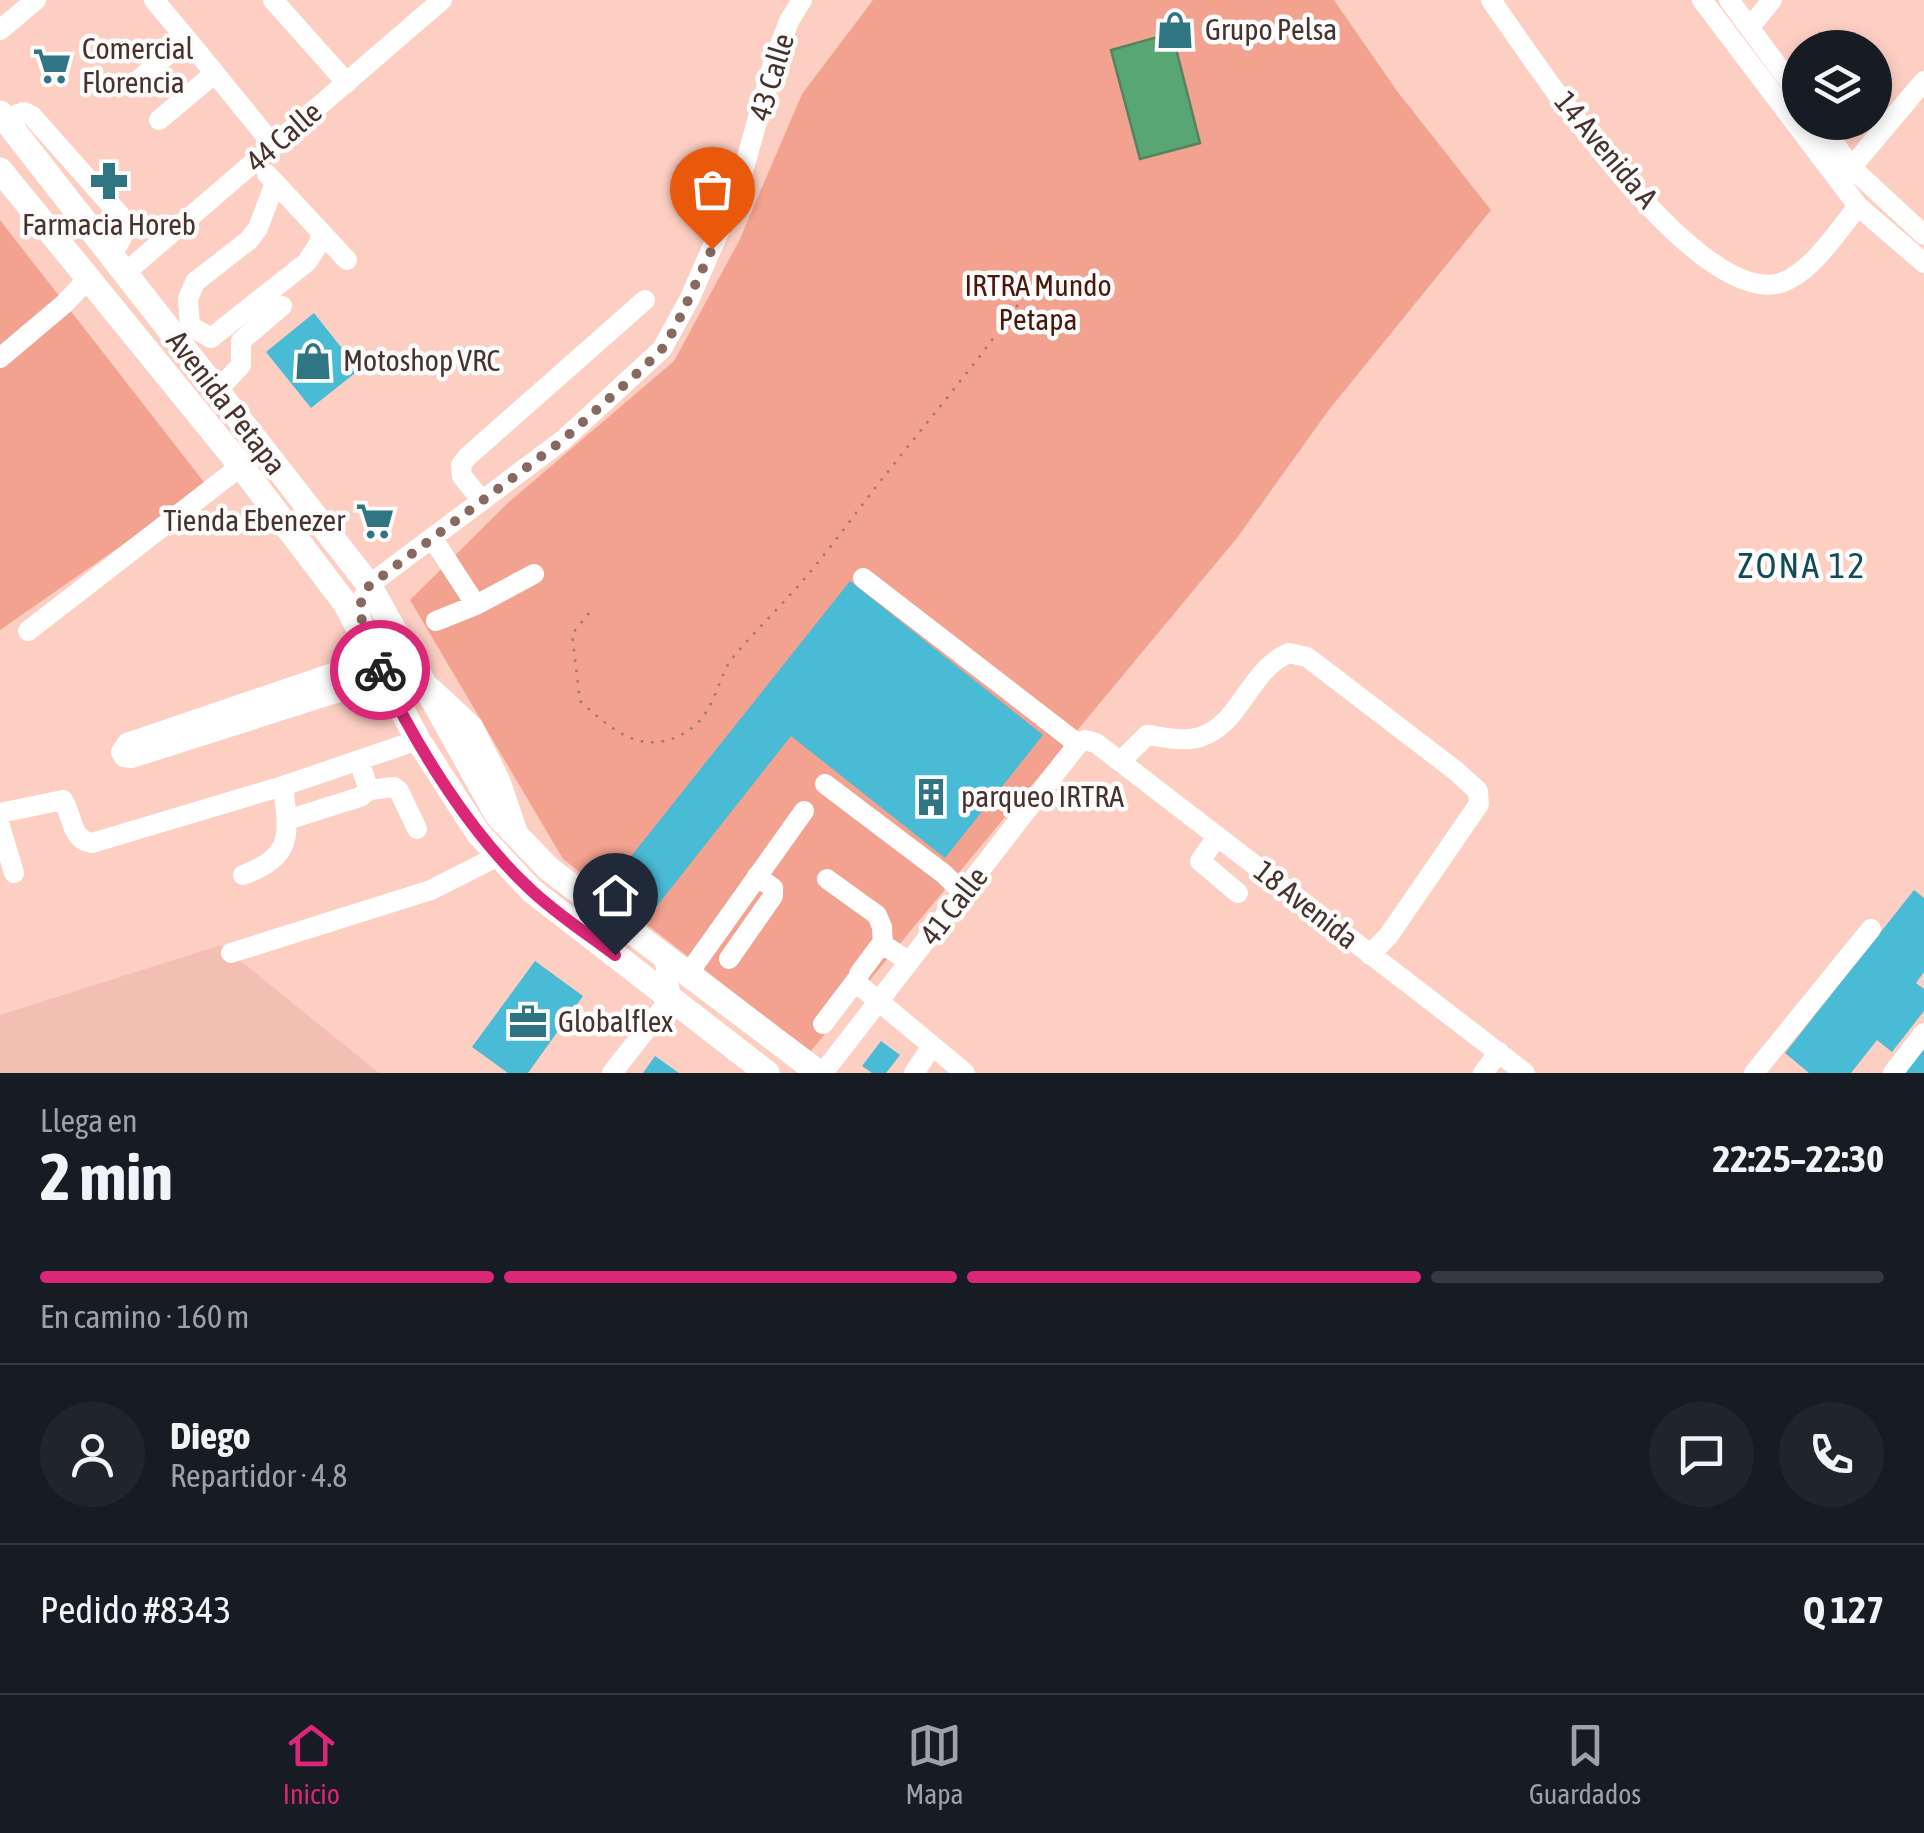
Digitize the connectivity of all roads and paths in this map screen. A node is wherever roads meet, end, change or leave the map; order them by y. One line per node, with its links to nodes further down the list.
1 (36, 0): 11 (street)
2 (154, 0): 12 (street)
3 (273, 0): 17 (street)
4 (442, 0): 17 (street, 44 Calle)
5 (802, 0): 39 (street, 43 Calle)
6 (1491, 0): 26 (street, 14 Avenida A)
7 (1702, 0): 24 (street)
8 (1729, 0): 10 (street)
9 (1772, 0): 10 (street)
10 (1750, 27): 13 (street)
11 (0, 30)
12 (191, 44): 14 (street); 16 (street)
13 (1782, 71)
14 (214, 73): 19 (street); 21 (street)
15 (1924, 81): 24 (street)
16 (135, 83)
17 (347, 83): 21 (street, 44 Calle)
18 (3, 116): 30 (main road, Avenida Petapa)
19 (159, 120)
20 (1829, 140): 24 (street)
21 (274, 146): 22 (street, 44 Calle)
22 (256, 162): 25 (street); 30 (street, 44 Calle)
23 (0, 170): 32 (main road, Avenida Petapa)
24 (1846, 174): 26 (street); 28 (street)
25 (276, 183): 27 (street); 27 (street)
26 (1858, 206): 31 (street)
27 (320, 231): 29 (street)
28 (1924, 235)
29 (347, 260)
30 (117, 263): 32 (main road); 37 (main road, Avenida Petapa)
31 (1924, 263)
32 (88, 278): 36 (street); 38 (main road, Avenida Petapa)
33 (1022, 299): 45 (path)
34 (645, 300): 39 (street)
35 (282, 306): 37 (street)
36 (0, 358)
37 (218, 391): 43 (main road, Avenida Petapa)
38 (241, 466): 47 (street); 48 (main road, Avenida Petapa)
39 (482, 501): 40 (street, 43 Calle)
40 (433, 539): 43 (street, 43 Calle); 44 (street)
41 (534, 574): 44 (street)
42 (863, 578): 50 (street, 18 Avenida)
43 (369, 586): 48 (street); 73 (main road, Avenida Petapa)
44 (476, 605): 46 (street)
45 (589, 613)
46 (436, 621)
47 (28, 632)
48 (376, 663): 48 (street); 49 (main road, Avenida Petapa)
49 (418, 740): 51 (street); 62 (main road, Avenida Petapa)
50 (1082, 742): 52 (street, 18 Avenida); 67 (street, 41 Calle)
51 (360, 761): 54 (street); 55 (street)
52 (1120, 762): 61 (street, 18 Avenida); 72 (street)
53 (825, 784): 67 (street)
54 (283, 786): 57 (street); 58 (street)
55 (369, 790): 58 (street); 60 (street)
56 (804, 811): 65 (street)
57 (0, 813)
58 (287, 820): 64 (street)
59 (0, 826): 63 (street)
60 (418, 829)
61 (1218, 836): 68 (street); 72 (street, 18 Avenida)
62 (498, 856): 71 (street); 78 (main road, Avenida Petapa)
63 (14, 873)
64 (243, 874)
65 (757, 876): 74 (street); 76 (street)
66 (828, 879): 70 (street)
67 (963, 893): 75 (street, 41 Calle)
68 (1238, 893)
69 (1871, 929): 91 (street)
70 (882, 947): 75 (street); 77 (street)
71 (230, 953)
72 (1370, 954): 83 (street, 18 Avenida)
73 (664, 956): 76 (main road, Avenida Petapa); 78 (street)
74 (729, 959)
75 (910, 962): 79 (street, 41 Calle)
76 (688, 974): 86 (main road, Avenida Petapa)
77 (858, 978): 79 (street); 80 (street)
78 (671, 998): 84 (street); 85 (main road, Avenida Petapa)
79 (880, 1002): 82 (street); 86 (street, 41 Calle)
80 (823, 1024)
81 (1924, 1033): 92 (street)
82 (932, 1046): 87 (street); 88 (street)
83 (1499, 1052): 89 (street); 90 (street, 18 Avenida)
84 (612, 1073)
85 (767, 1073)
86 (821, 1073)
87 (914, 1073)
88 (965, 1073)
89 (1483, 1073)
90 (1525, 1073)
91 (1754, 1073)
92 (1893, 1073)

